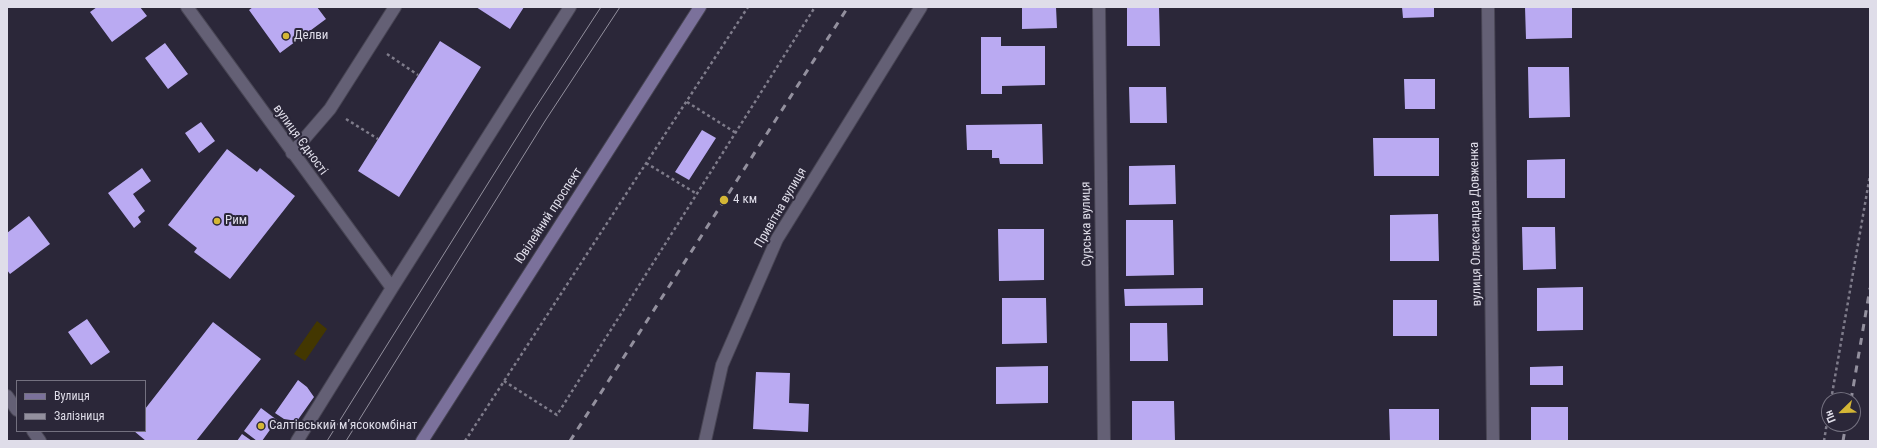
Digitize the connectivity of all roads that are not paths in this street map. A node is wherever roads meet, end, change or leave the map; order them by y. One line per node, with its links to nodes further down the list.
1 (187, 7): 8 (street, вулиця Єдності)
2 (395, 7): 8 (street)
3 (570, 7): 9 (street)
4 (700, 7): 15 (main road, Ювілейний проспект)
5 (921, 7): 16 (street, Привітна вулиця)
6 (1099, 7): 17 (street, Сурська вулиця)
7 (1488, 7): 18 (street, вулиця Олександра Довженка)
8 (292, 153): 9 (street, вулиця Єдності)
9 (392, 288): 14 (street)
10 (7, 396): 11 (street)
11 (16, 409)
12 (34, 432): 13 (street)
13 (40, 441)
14 (297, 441)
15 (422, 441)
16 (705, 441)
17 (1104, 441)
18 (1493, 441)

